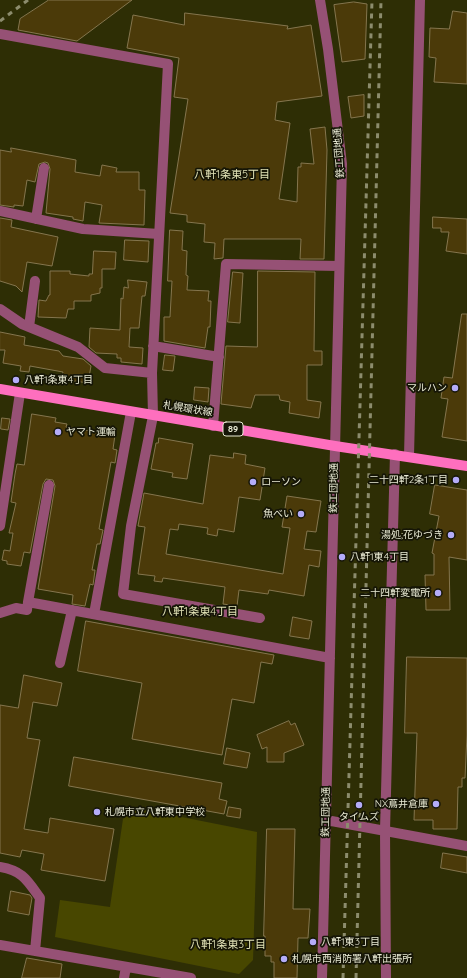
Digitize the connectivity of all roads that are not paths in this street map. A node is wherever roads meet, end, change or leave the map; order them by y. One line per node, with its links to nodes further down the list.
1 (320, 0): 8 (street, 鉄工団地通)
2 (420, 0): 22 (street)
3 (0, 34): 7 (street)
4 (44, 168): 6 (street)
5 (0, 211): 6 (street)
6 (36, 219): 7 (street)
7 (158, 234): 12 (street)
8 (339, 266): 13 (street); 20 (street, 鉄工団地通)
9 (35, 281): 11 (street)
10 (0, 309): 11 (street)
11 (29, 327): 14 (street)
12 (153, 346): 13 (street); 14 (street)
13 (219, 357): 19 (street)
14 (152, 372): 18 (street)
15 (0, 390): 16 (main road, 札幌環状線 / 89)
16 (20, 393): 17 (main road, 札幌環状線 / 89); 24 (street)
17 (131, 412): 18 (main road, 札幌環状線 / 89); 30 (street)
18 (153, 416): 19 (main road, 札幌環状線 / 89); 31 (street)
19 (213, 426): 20 (main road, 札幌環状線 / 89)
20 (336, 446): 21 (main road, 札幌環状線 / 89); 32 (street, 鉄工団地通)
21 (395, 454): 22 (main road, 札幌環状線 / 89); 35 (street)
22 (409, 456): 23 (main road, 札幌環状線 / 89)
23 (467, 466)
24 (4, 475): 26 (street)
25 (49, 485): 27 (street)
26 (0, 526)
27 (28, 602): 28 (street); 29 (street)
28 (72, 610): 30 (street); 33 (street)
29 (0, 613)
30 (94, 614): 32 (street)
31 (260, 618)
32 (330, 658): 34 (street, 鉄工団地通)
33 (60, 663)
34 (326, 820): 35 (street); 43 (street, 鉄工団地通)
35 (385, 830): 36 (street); 44 (street)
36 (467, 846)
37 (0, 867): 39 (street)
38 (0, 945): 39 (street)
39 (35, 951): 40 (street)
40 (126, 967): 41 (street); 42 (street)
41 (124, 978)
42 (191, 978)
43 (322, 978)
44 (386, 978)

